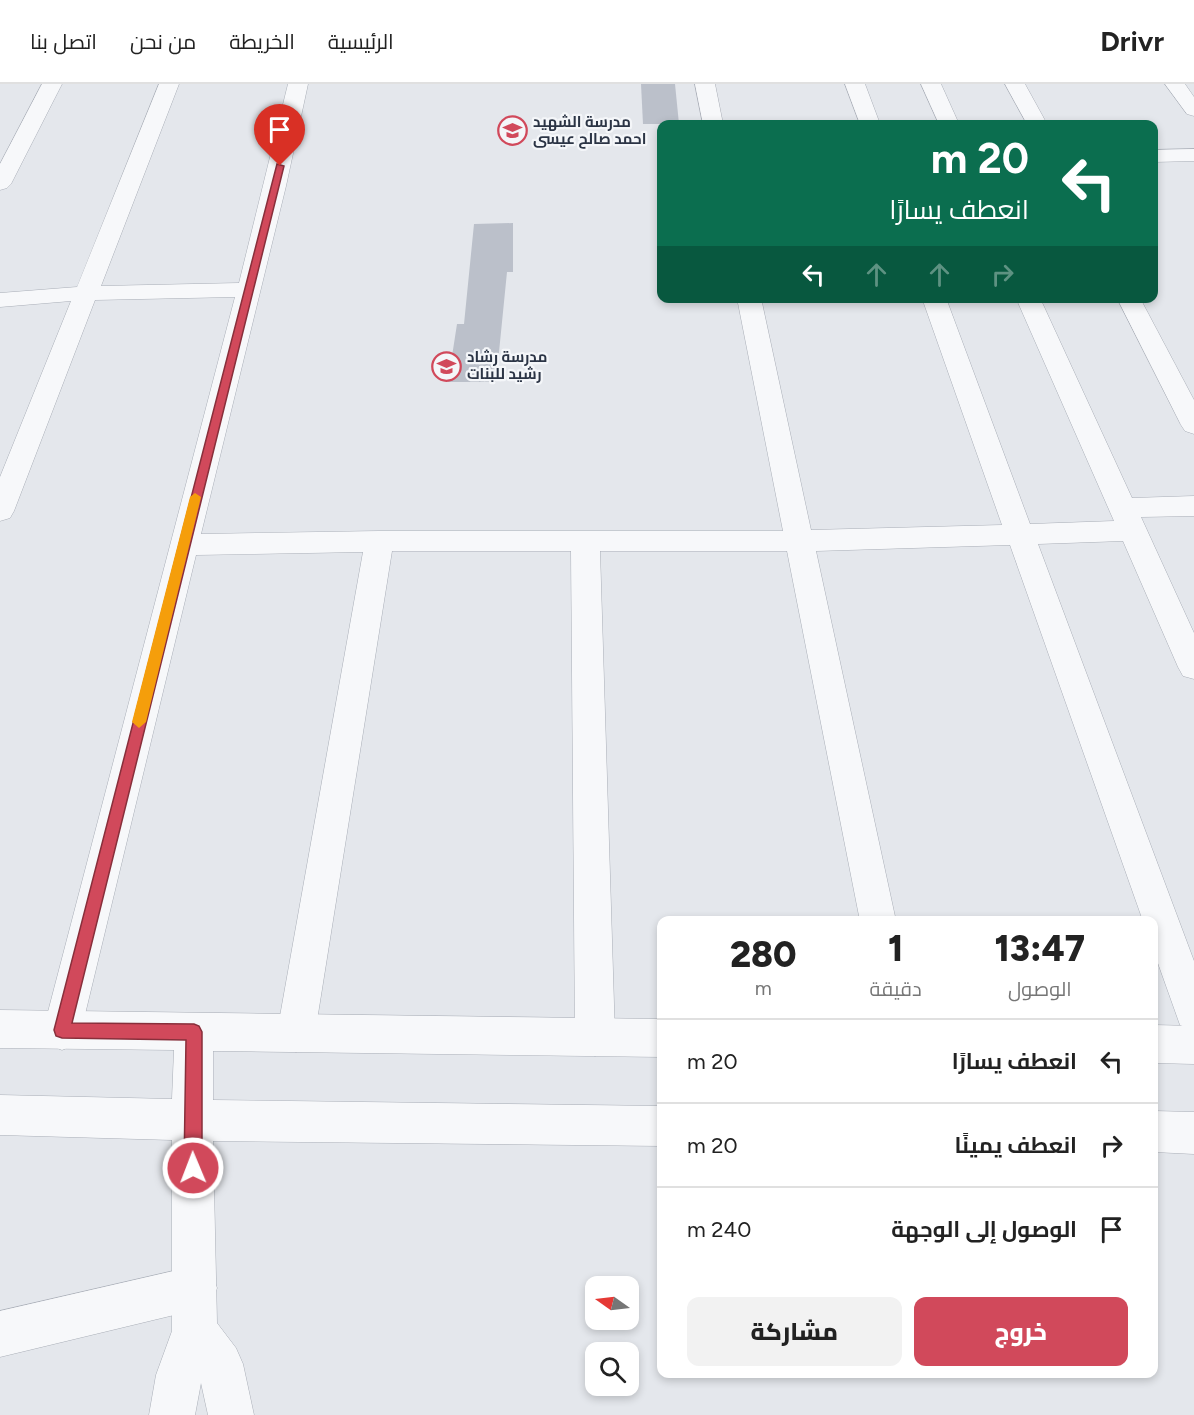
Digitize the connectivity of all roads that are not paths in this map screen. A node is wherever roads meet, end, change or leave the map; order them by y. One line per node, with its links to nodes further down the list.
1 (52, 84): 16 (street)
2 (170, 84): 18 (street)
3 (298, 84): 17 (street)
4 (705, 84): 10 (street)
5 (855, 84): 11 (street)
6 (931, 84): 12 (street)
7 (1015, 84): 13 (street)
8 (1175, 84): 9 (street)
9 (1194, 110)
10 (712, 120)
11 (868, 120)
12 (947, 120)
13 (1035, 120)
14 (1194, 155): 15 (street)
15 (1158, 156)
16 (0, 184)
17 (249, 290): 18 (street); 32 (street)
18 (86, 293): 19 (street); 26 (street)
19 (0, 300)
20 (750, 303): 30 (street)
21 (936, 303): 28 (street)
22 (1030, 303): 27 (street)
23 (1131, 303): 24 (street)
24 (1194, 425)
25 (1194, 506): 27 (street)
26 (0, 511)
27 (1128, 520): 28 (street); 33 (street)
28 (1020, 533): 30 (street); 35 (street)
29 (585, 540): 30 (street); 31 (street); 40 (street)
30 (799, 540): 34 (street)
31 (379, 541): 32 (street); 39 (street)
32 (183, 544): 37 (street)
33 (1194, 667)
34 (877, 916)
35 (1194, 1012)
36 (0, 1029): 37 (street)
37 (62, 1030): 38 (street)
38 (194, 1032): 39 (street); 45 (street)
39 (296, 1033): 40 (street)
40 (595, 1037): 41 (street)
41 (657, 1038)
42 (1158, 1044): 43 (street)
43 (1194, 1045)
44 (0, 1115): 45 (street)
45 (192, 1120): 46 (street); 49 (street)
46 (657, 1126)
47 (1158, 1132): 48 (street)
48 (1194, 1133)
49 (195, 1309): 50 (street); 51 (street); 52 (street)
50 (0, 1334)
51 (172, 1415)
52 (231, 1415)

